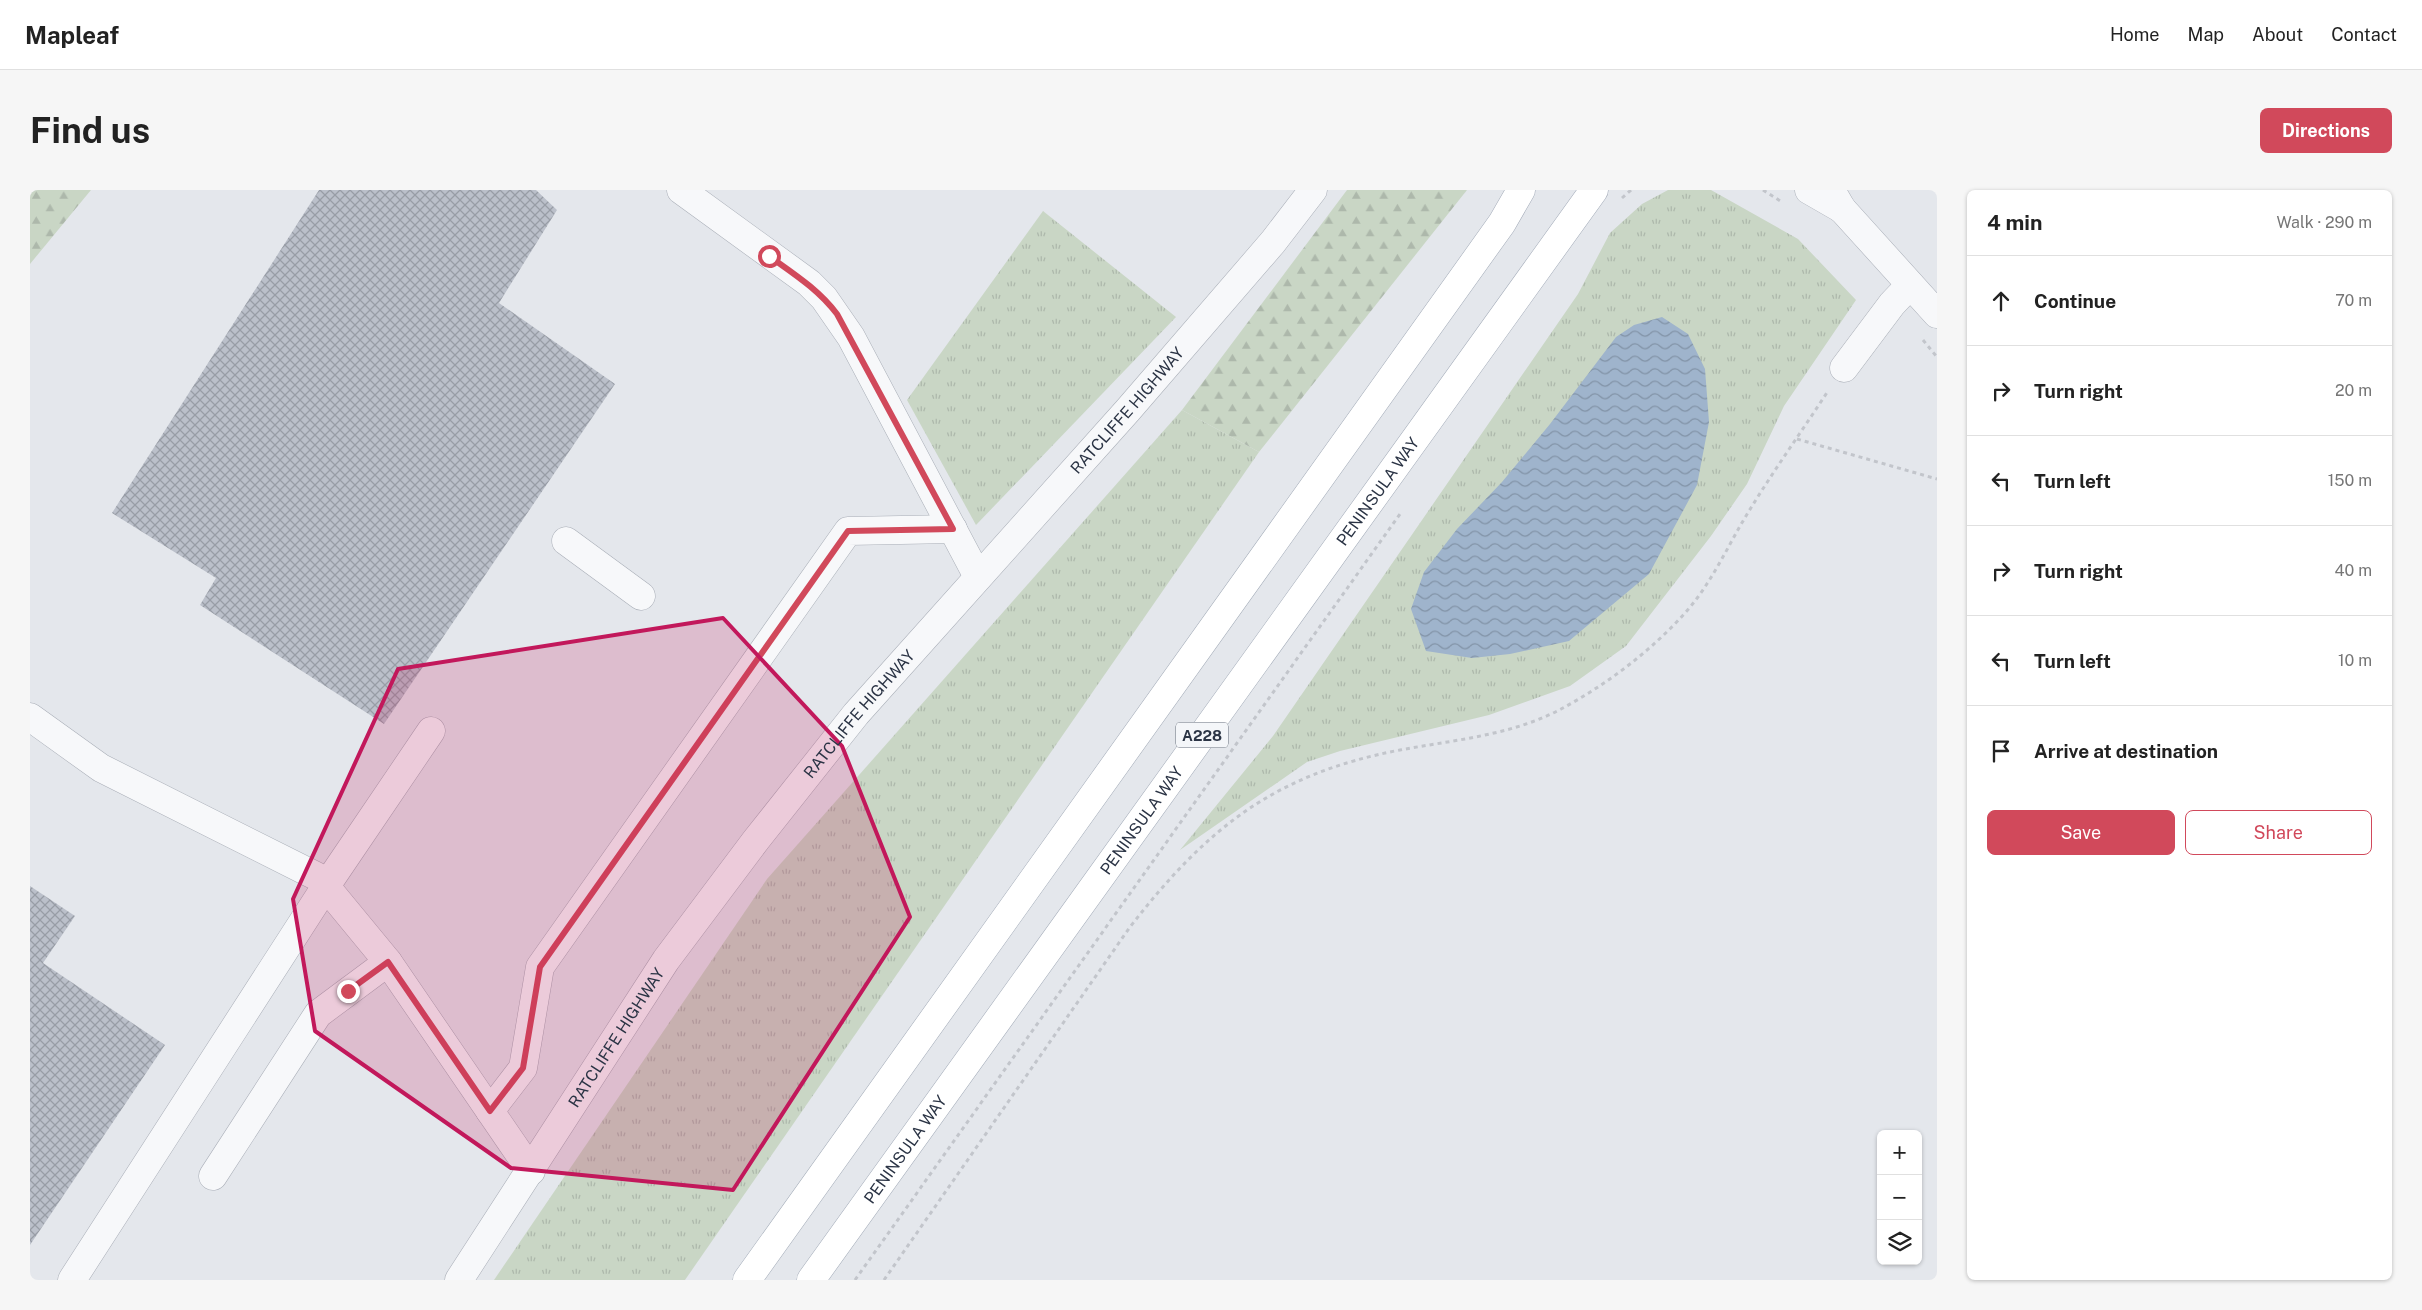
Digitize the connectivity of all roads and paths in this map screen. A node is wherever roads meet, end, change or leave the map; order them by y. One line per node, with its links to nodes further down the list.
1 (681, 190): 15 (street)
2 (1313, 190): 17 (street, RATCLIFFE HIGHWAY)
3 (1522, 190): 28 (main road)
4 (1594, 190): 29 (main road, PENINSULA WAY / A228)
5 (1631, 190): 8 (path)
6 (1809, 190): 7 (street)
7 (1836, 199): 9 (street)
8 (1616, 204)
9 (1910, 285): 10 (street); 11 (street)
10 (1937, 314)
11 (1844, 368): 12 (path)
12 (1797, 438): 13 (path); 31 (path)
13 (1937, 479)
14 (1405, 506): 30 (path)
15 (953, 529): 17 (street); 23 (street)
16 (566, 541): 18 (street)
17 (978, 577): 24 (street, RATCLIFFE HIGHWAY)
18 (640, 596)
19 (30, 717): 21 (street)
20 (431, 731): 21 (street)
21 (326, 886): 22 (street); 26 (street)
22 (388, 962): 23 (street); 25 (street)
23 (490, 1111): 24 (street)
24 (531, 1171): 27 (street, RATCLIFFE HIGHWAY)
25 (213, 1176)
26 (72, 1280)
27 (459, 1280)
28 (747, 1280)
29 (811, 1280)
30 (855, 1280)
31 (884, 1280)

